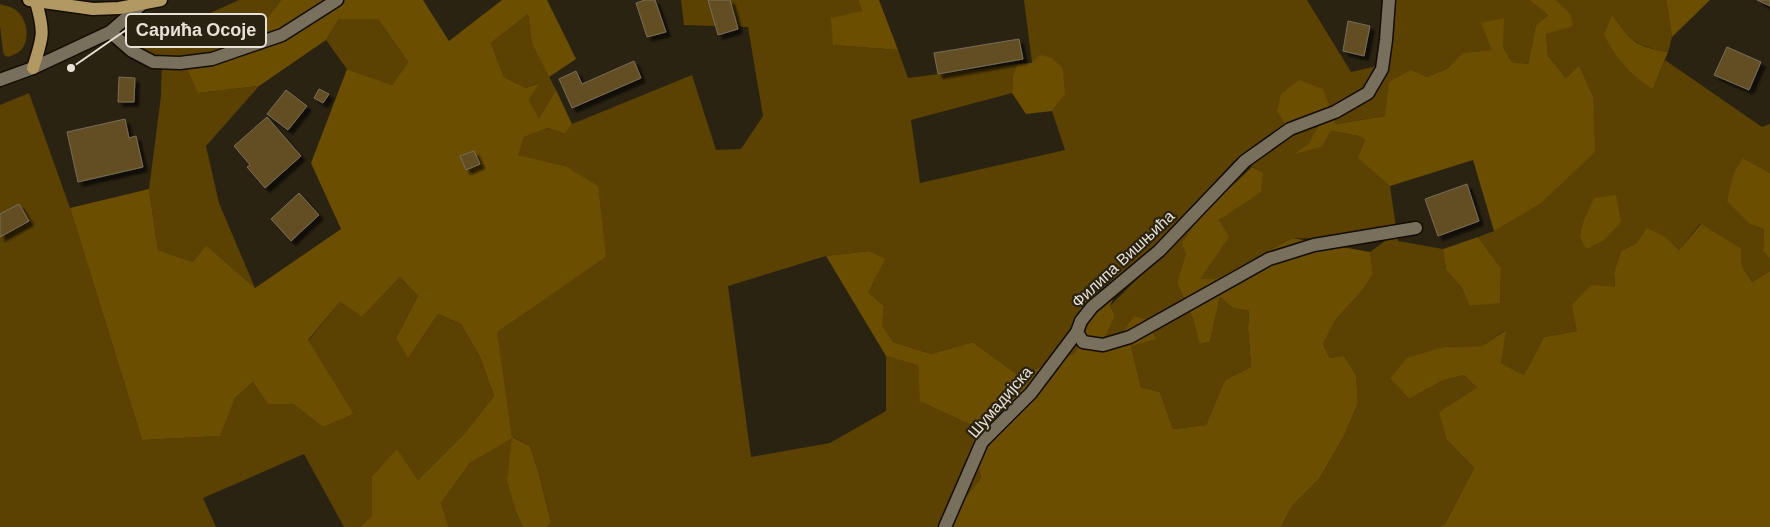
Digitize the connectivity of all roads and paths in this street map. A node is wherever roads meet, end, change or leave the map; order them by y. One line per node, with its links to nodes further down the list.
1 (161, 0): 5 (main road)
2 (337, 0): 6 (street)
3 (1389, 0): 10 (street, Филипа Вишњића)
4 (32, 1): 5 (main road); 7 (main road)
5 (141, 5): 6 (street)
6 (110, 32): 7 (street)
7 (32, 68): 8 (street)
8 (0, 80)
9 (1416, 228): 10 (street, Филипа Вишњића)
10 (1077, 332): 11 (street, Шумадијска)
11 (945, 527)

